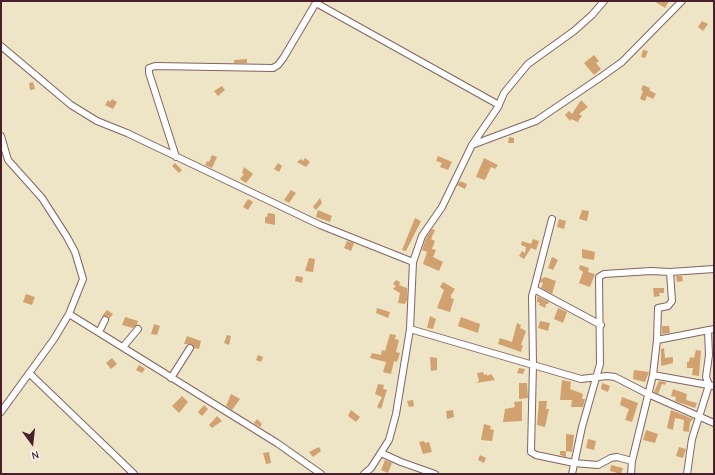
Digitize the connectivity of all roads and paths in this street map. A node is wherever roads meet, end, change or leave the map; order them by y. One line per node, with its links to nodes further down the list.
1 (604, 1): 5 (street)
2 (682, 1): 7 (street)
3 (317, 2): 5 (street); 8 (street)
4 (1, 46): 8 (street)
5 (499, 105): 7 (street)
6 (1, 136): 14 (street)
7 (472, 146): 10 (street)
8 (176, 158): 10 (street)
9 (552, 219): 13 (street)
10 (413, 262): 18 (street)
11 (714, 269): 12 (street)
12 (670, 272): 16 (street); 21 (street)
13 (534, 289): 16 (street); 24 (street)
14 (69, 314): 20 (street); 25 (street)
15 (105, 320): 20 (street)
16 (601, 325): 27 (street)
17 (138, 329): 22 (street)
18 (410, 329): 24 (street); 34 (street)
19 (711, 330): 21 (street); 29 (street)
20 (99, 332): 22 (street)
21 (657, 340): 26 (street)
22 (123, 347): 28 (street)
23 (190, 348): 28 (street)
24 (533, 364): 27 (street); 36 (street)
25 (29, 373): 31 (street); 37 (street)
26 (653, 375): 29 (street); 30 (street)
27 (596, 377): 30 (street); 36 (street)
28 (171, 378): 38 (street)
29 (712, 386): 32 (street)
30 (648, 394): 32 (street); 35 (street)
31 (1, 412)
32 (699, 416): 33 (street); 43 (street)
33 (714, 423)
34 (381, 453): 39 (street); 40 (street)
35 (632, 461): 36 (street); 42 (street)
36 (574, 463): 41 (street)
37 (134, 474)
38 (321, 474)
39 (364, 474)
40 (435, 474)
41 (572, 474)
42 (631, 474)
43 (687, 474)

